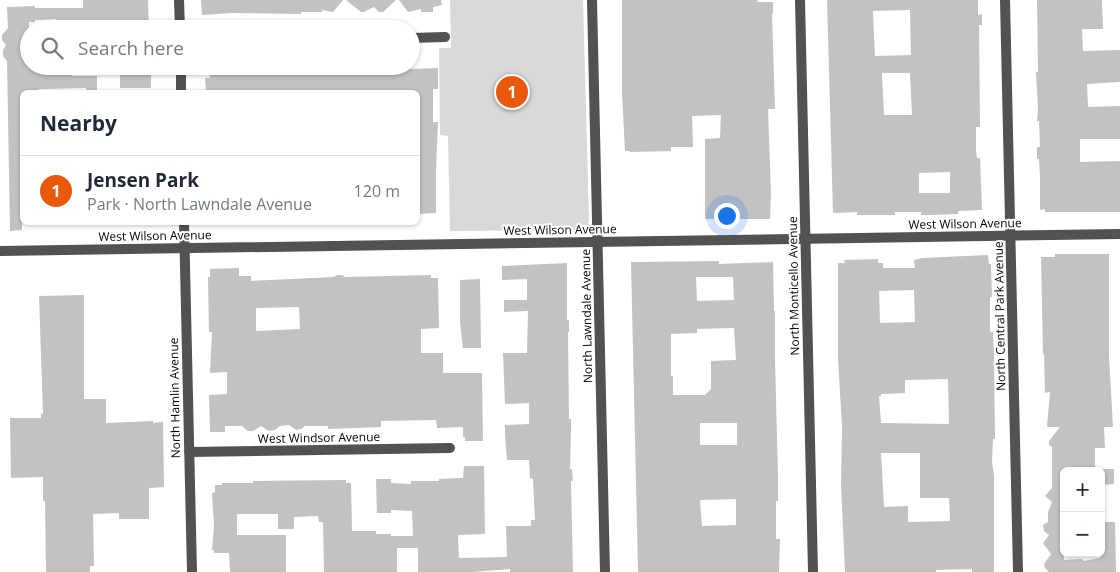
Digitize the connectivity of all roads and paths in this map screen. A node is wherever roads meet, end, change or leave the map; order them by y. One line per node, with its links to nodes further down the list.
1 (179, 0): 5 (street)
2 (592, 0): 14 (street, North Lawndale Avenue)
3 (800, 0): 13 (street, North Monticello Avenue)
4 (1005, 0): 12 (street, North Central Park Avenue)
5 (180, 20)
6 (445, 37): 7 (street)
7 (420, 38)
8 (181, 75): 9 (street)
9 (181, 90)
10 (184, 225): 15 (street, North Hamlin Avenue)
11 (1120, 234): 12 (street, West Wilson Avenue)
12 (1011, 236): 13 (street, West Wilson Avenue); 22 (street, North Central Park Avenue)
13 (805, 239): 14 (street, West Wilson Avenue); 21 (street, North Monticello Avenue)
14 (598, 242): 15 (street, West Wilson Avenue); 20 (street, North Lawndale Avenue)
15 (185, 248): 16 (street, West Wilson Avenue); 18 (street, North Hamlin Avenue)
16 (0, 251)
17 (450, 448): 18 (street, West Windsor Avenue)
18 (189, 452): 19 (street, North Hamlin Avenue)
19 (192, 572)
20 (605, 572)
21 (812, 572)
22 (1018, 572)

